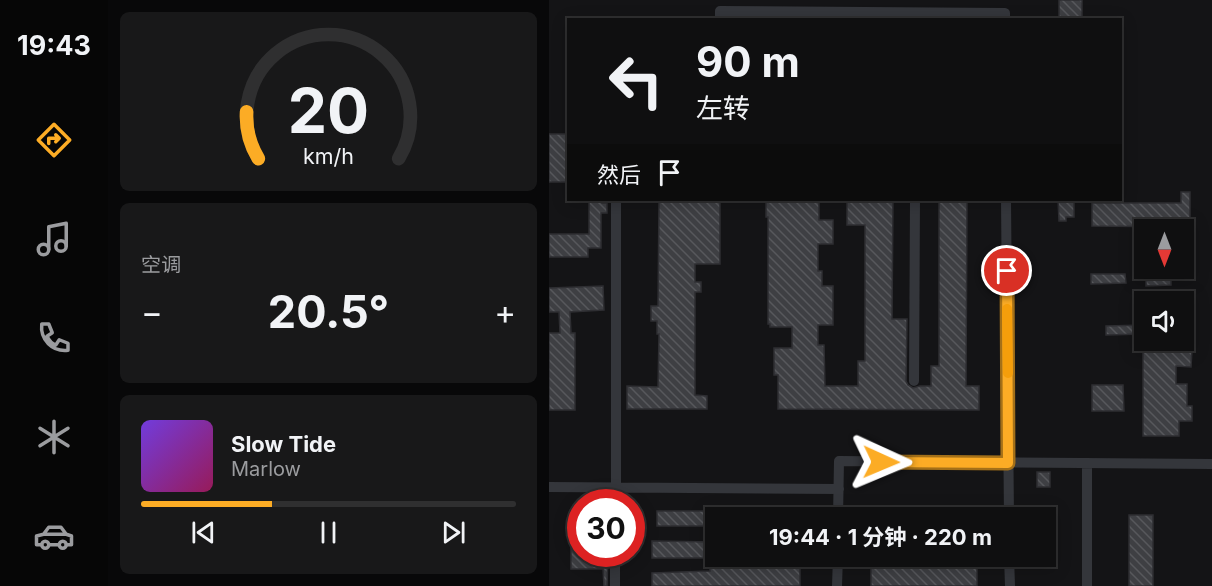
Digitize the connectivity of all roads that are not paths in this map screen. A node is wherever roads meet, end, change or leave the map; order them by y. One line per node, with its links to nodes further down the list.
1 (720, 18): 2 (street)
2 (1005, 18)
3 (616, 201): 11 (street)
4 (915, 201): 6 (street)
5 (1006, 201): 7 (street)
6 (914, 381)
7 (1008, 463): 8 (street); 12 (street); 14 (street)
8 (1087, 464): 9 (street); 21 (street)
9 (1212, 464)
10 (549, 487): 11 (street)
11 (616, 488): 12 (street)
12 (839, 489): 13 (street)
13 (838, 507)
14 (1009, 507)
15 (615, 567): 18 (street)
16 (838, 567): 19 (street)
17 (1009, 567): 20 (street)
18 (615, 586)
19 (837, 586)
20 (1010, 586)
21 (1087, 586)

